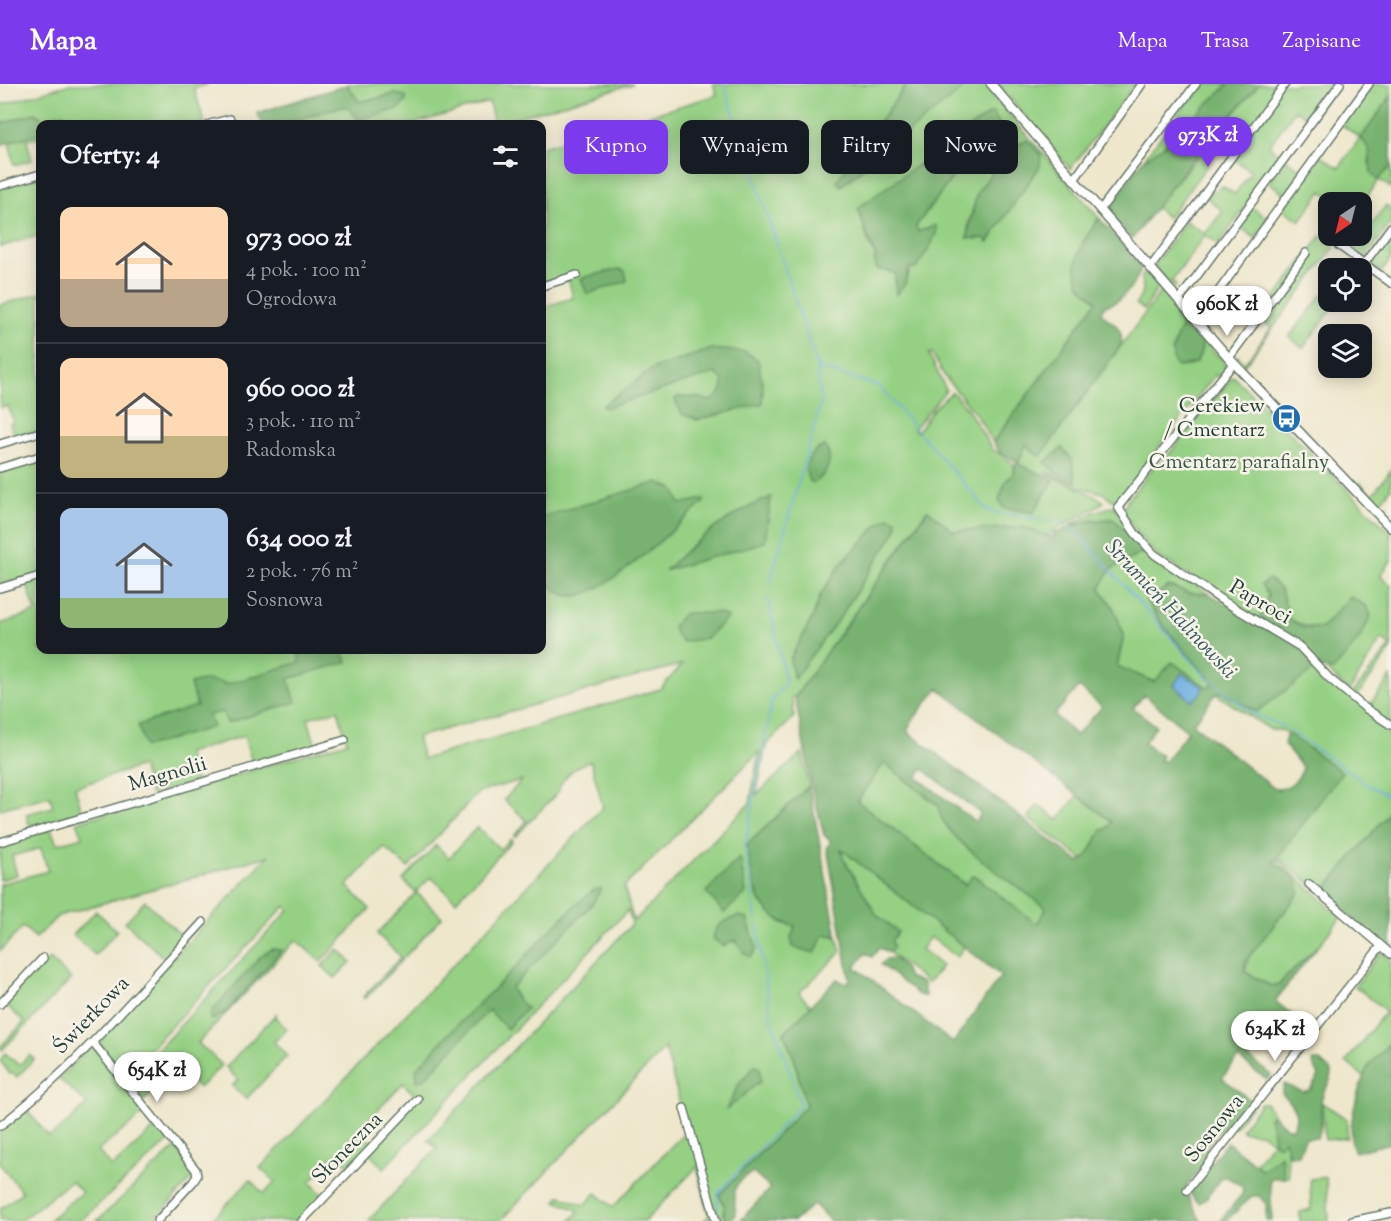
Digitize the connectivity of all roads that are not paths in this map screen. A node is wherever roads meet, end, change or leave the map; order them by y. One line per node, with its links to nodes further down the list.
1 (991, 84): 10 (street)
2 (1142, 84): 10 (street)
3 (1196, 84): 12 (street)
4 (1286, 84): 18 (street)
5 (1341, 84): 23 (street)
6 (1368, 84): 24 (street)
7 (230, 119): 8 (street)
8 (226, 120)
9 (36, 175): 11 (street)
10 (1074, 180): 12 (street)
11 (0, 186)
12 (1100, 210): 18 (street)
13 (1391, 227): 17 (street)
14 (1339, 246): 16 (street)
15 (1306, 253): 25 (street)
16 (1356, 258)
17 (1368, 258)
18 (1150, 268): 23 (street)
19 (1372, 270): 21 (street)
20 (577, 275): 22 (street)
21 (1391, 283)
22 (546, 285)
23 (1179, 300): 24 (street)
24 (1197, 321): 25 (street)
25 (1231, 361): 30 (street); 33 (street, Paproci)
26 (36, 433): 27 (street)
27 (0, 444)
28 (36, 457): 29 (street)
29 (0, 468)
30 (1391, 528)
31 (36, 577): 32 (street)
32 (0, 588)
33 (1391, 725)
34 (345, 740): 35 (street, Magnolii)
35 (0, 842)
36 (1310, 884): 38 (street)
37 (202, 922): 42 (street, Świerkowa)
38 (1381, 946): 39 (street); 46 (street, Sosnowa)
39 (1391, 954)
40 (43, 958): 41 (street)
41 (0, 1004)
42 (93, 1043): 45 (street, Świerkowa); 48 (street)
43 (418, 1099): 49 (street, Słoneczna)
44 (684, 1108): 50 (street)
45 (0, 1126)
46 (1186, 1190)
47 (1391, 1213): 51 (street)
48 (157, 1221)
49 (302, 1221)
50 (716, 1221)
51 (1352, 1221)

